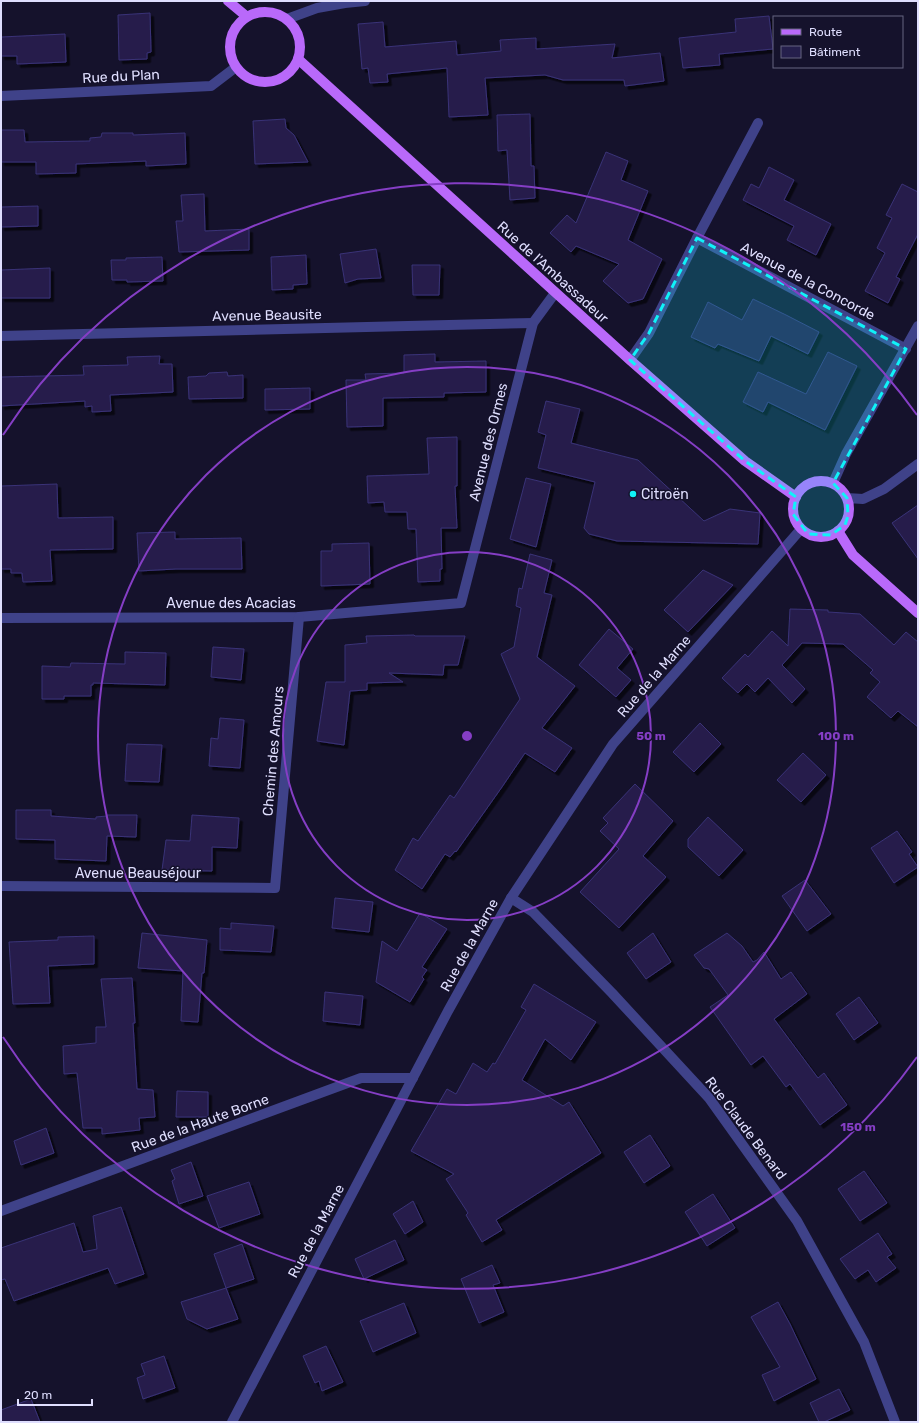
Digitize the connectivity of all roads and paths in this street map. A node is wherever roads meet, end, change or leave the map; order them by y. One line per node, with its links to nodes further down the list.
1 (228, 1): 3 (main road)
2 (365, 1): 4 (street)
3 (246, 16): 4 (main road); 6 (main road)
4 (288, 19): 5 (main road)
5 (298, 59): 6 (main road); 10 (main road, Rue de l'Ambassadeur)
6 (236, 67): 7 (street, Rue du Plan)
7 (1, 96)
8 (758, 123): 9 (street)
9 (697, 238): 14 (street, Avenue de la Concorde); 15 (street)
10 (555, 293): 11 (street, Avenue des Ormes); 15 (main road, Rue de l'Ambassadeur)
11 (533, 323): 13 (street, Avenue Beausite); 22 (street, Avenue des Ormes)
12 (918, 326): 14 (street)
13 (1, 336)
14 (906, 349): 17 (street)
15 (630, 360): 18 (main road, Rue de l'Ambassadeur)
16 (918, 464): 19 (street)
17 (833, 483): 18 (main road); 19 (main road)
18 (796, 497): 20 (main road)
19 (847, 498): 21 (main road)
20 (801, 529): 21 (main road); 28 (street, Rue de la Marne)
21 (838, 531): 23 (main road)
22 (461, 603): 24 (street, Avenue des Acacias)
23 (918, 613)
24 (299, 617): 25 (street, Avenue des Acacias); 27 (street, Chemin des Amours)
25 (1, 618)
26 (1, 886): 27 (street, Avenue Beauséjour)
27 (275, 888)
28 (511, 898): 29 (street, Rue de la Marne); 32 (street, Rue Claude Benard)
29 (413, 1078): 30 (street, Rue de la Haute Borne); 31 (street, Rue de la Marne)
30 (1, 1211)
31 (232, 1422)
32 (895, 1422)

